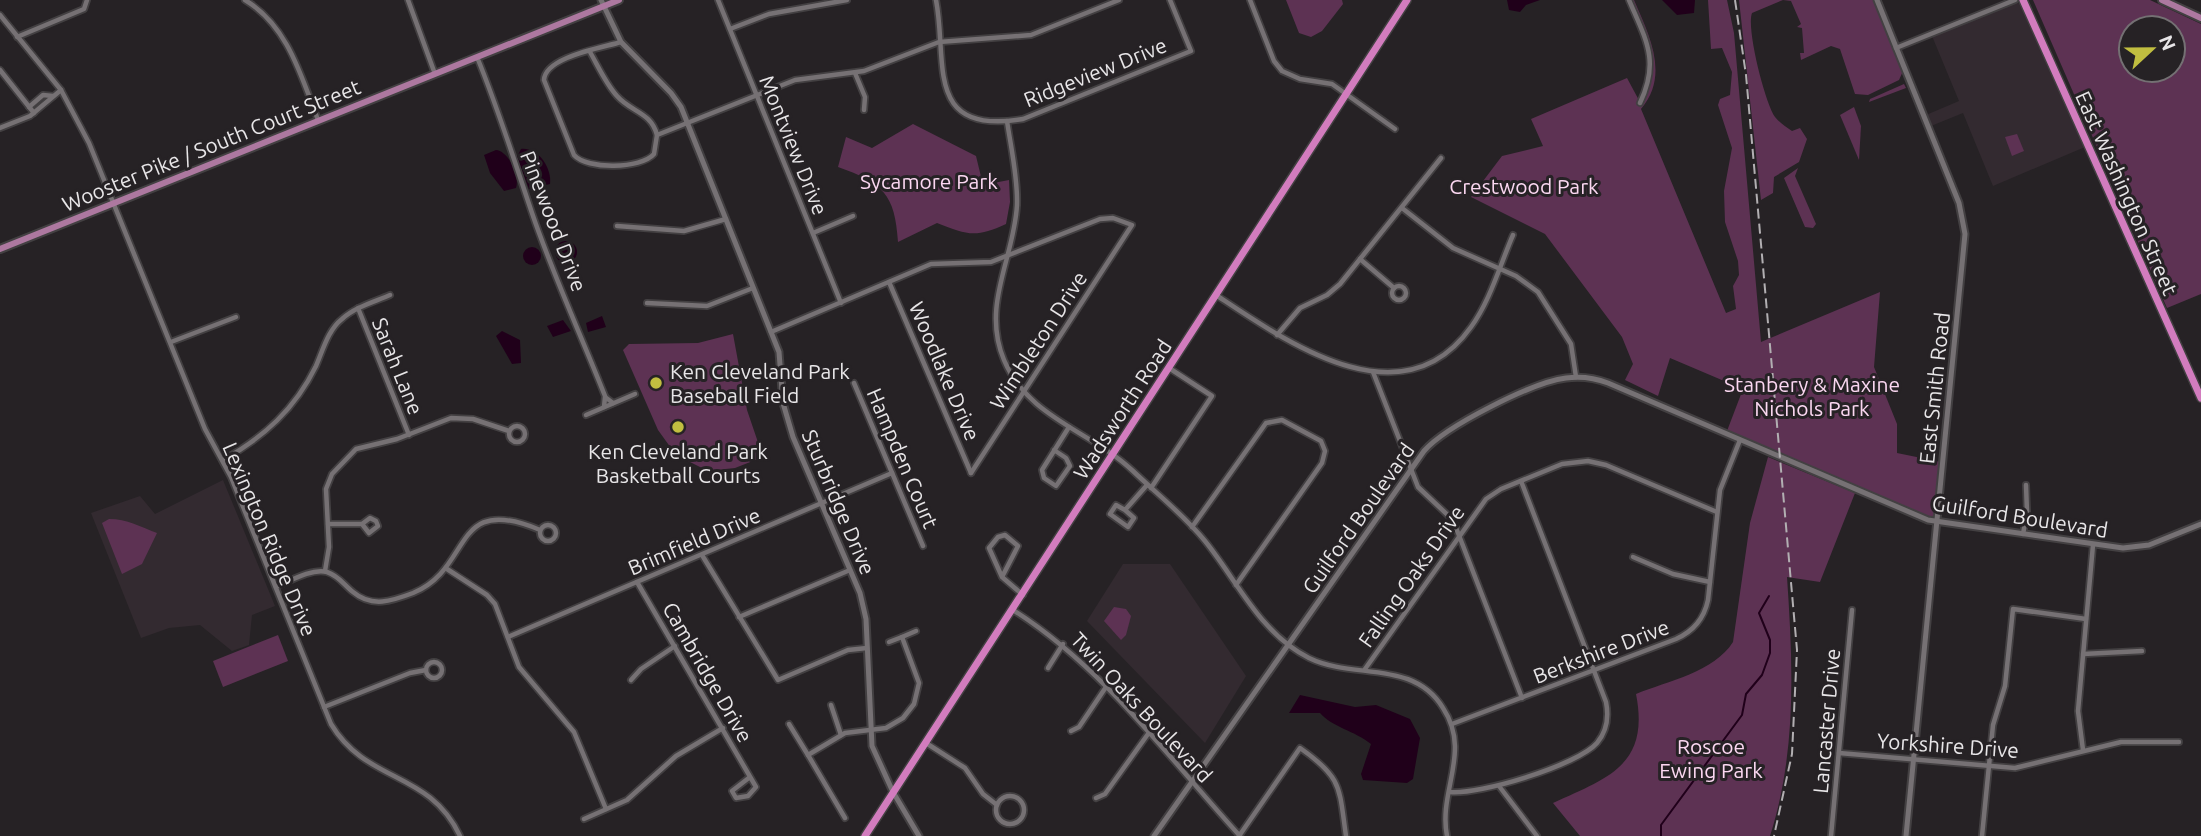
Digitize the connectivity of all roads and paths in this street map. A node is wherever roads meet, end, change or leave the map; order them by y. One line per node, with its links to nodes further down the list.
1 (87, 0): 21 (street)
2 (245, 0): 38 (street)
3 (408, 0): 29 (street)
4 (619, 0): 17 (main road, Wooster Pike / South Court Street)
5 (718, 0): 20 (street, Montview Drive)
6 (847, 0): 20 (street)
7 (936, 0): 22 (street, Ridgeview Drive)
8 (1119, 0): 22 (street)
9 (1170, 0): 39 (street, Ridgeview Drive)
10 (1250, 0): 31 (street)
11 (1407, 0): 31 (highway, Wadsworth Road)
12 (1629, 0): 34 (street)
13 (1877, 0): 24 (street, East Smith Road)
14 (2015, 0): 24 (street)
15 (2024, 0): 75 (highway, East Washington Street)
16 (2162, 0): 19 (main road)
17 (602, 3): 23 (street, Sturbridge Drive); 26 (main road, Wooster Pike / South Court Street)
18 (0, 15): 21 (street, Lexington Ridge Drive)
19 (2201, 18)
20 (730, 29): 33 (street, Montview Drive)
21 (17, 37): 30 (street, Lexington Ridge Drive)
22 (940, 42): 28 (street); 39 (street, Ridgeview Drive)
23 (621, 43): 25 (street); 40 (street, Sturbridge Drive)
24 (1896, 48): 95 (street, East Smith Road)
25 (590, 52): 43 (street); 43 (street)
26 (477, 57): 29 (main road, Wooster Pike / South Court Street); 74 (street, Pinewood Drive)
27 (0, 69): 35 (street)
28 (855, 73): 33 (street); 36 (street)
29 (435, 74): 38 (main road, Wooster Pike / South Court Street)
30 (61, 90): 32 (street); 45 (street, Lexington Ridge Drive)
31 (1346, 93): 42 (street); 60 (highway, Wadsworth Road)
32 (54, 96): 35 (street); 37 (street)
33 (757, 96): 40 (street); 50 (street, Montview Drive)
34 (1640, 103)
35 (29, 107): 37 (street)
36 (864, 110)
37 (34, 113): 41 (street)
38 (318, 120): 45 (main road, Wooster Pike / South Court Street)
39 (1007, 121): 53 (street)
40 (687, 124): 43 (street); 48 (street, Sturbridge Drive)
41 (0, 128)
42 (1395, 129)
43 (657, 135)
44 (1441, 158): 46 (street)
45 (115, 203): 52 (main road, Wooster Pike / South Court Street); 67 (street, Lexington Ridge Drive)
46 (1402, 208): 54 (street); 55 (street)
47 (853, 216): 50 (street)
48 (726, 219): 49 (street); 57 (street, Sturbridge Drive)
49 (617, 226)
50 (813, 233): 62 (street, Montview Drive)
51 (1513, 235): 55 (street)
52 (0, 249)
53 (1005, 256): 56 (street); 72 (street); 72 (street, Wimbleton Drive)
54 (1360, 259): 58 (street); 66 (street)
55 (1499, 268): 69 (street); 70 (street)
56 (890, 282): 62 (street); 87 (street, Woodlake Drive)
57 (753, 288): 61 (street); 65 (street, Sturbridge Drive)
58 (1394, 288)
59 (390, 295): 63 (street)
60 (1216, 295): 66 (street); 68 (highway, Wadsworth Road)
61 (647, 303)
62 (841, 303): 65 (street)
63 (358, 308): 81 (street, Sarah Lane); 85 (street)
64 (236, 317): 67 (street)
65 (771, 332): 92 (street, Sturbridge Drive)
66 (1277, 335): 69 (street)
67 (171, 342): 85 (street, Lexington Ridge Drive)
68 (1170, 368): 84 (highway, Wadsworth Road); 91 (street)
69 (1373, 372): 86 (street)
70 (1576, 377): 82 (street, Guilford Boulevard); 86 (street, Guilford Boulevard)
71 (854, 383): 88 (street, Hampden Court)
72 (1023, 392): 79 (street); 87 (street, Wimbleton Drive)
73 (635, 394): 76 (street)
74 (605, 396): 76 (street, Pinewood Drive); 77 (street, Pinewood Drive)
75 (2201, 398)
76 (613, 403): 77 (street)
77 (604, 407): 78 (street)
78 (586, 415)
79 (1069, 427): 83 (street); 84 (street)
80 (509, 431): 81 (street)
81 (409, 435): 96 (street)
82 (1740, 440): 94 (street, Berkshire Drive); 95 (street, Guilford Boulevard)
83 (1054, 450): 83 (street)
84 (1114, 453): 91 (street); 115 (highway, Wadsworth Road)
85 (223, 460): 114 (street, Lexington Ridge Drive)
86 (1411, 469): 101 (street); 125 (street, Guilford Boulevard)
87 (971, 473)
88 (892, 474): 92 (street, Brimfield Drive); 104 (street, Hampden Court)
89 (1521, 481): 94 (street, Falling Oaks Drive); 101 (street, Falling Oaks Drive); 133 (street)
90 (2026, 485): 102 (street)
91 (1149, 486): 93 (street); 99 (street)
92 (822, 504): 105 (street, Brimfield Drive); 108 (street, Sturbridge Drive)
93 (1125, 510): 93 (street)
94 (1717, 512): 111 (street, Berkshire Drive)
95 (1936, 522): 102 (street, Guilford Boulevard); 151 (street, East Smith Road)
96 (328, 524): 97 (street); 109 (street)
97 (362, 524)
98 (2201, 524): 103 (street, Guilford Boulevard)
99 (1192, 527): 113 (street); 113 (street)
100 (540, 530): 107 (street)
101 (1459, 534): 132 (street, Falling Oaks Drive); 136 (street)
102 (2023, 535): 103 (street, Guilford Boulevard)
103 (2093, 545): 119 (street)
104 (923, 546)
105 (702, 555): 112 (street, Brimfield Drive); 118 (street)
106 (1633, 556): 111 (street)
107 (447, 569): 109 (street); 121 (street)
108 (850, 570): 118 (street); 127 (street, Sturbridge Drive)
109 (325, 572): 114 (street)
110 (1002, 576): 110 (street); 115 (street)
111 (1710, 582): 133 (street, Berkshire Drive)
112 (637, 583): 121 (street, Brimfield Drive); 126 (street, Cambridge Drive)
113 (1236, 585): 125 (street)
114 (276, 587): 138 (street, Lexington Ridge Drive)
115 (1023, 595): 116 (highway, Wadsworth Road)
116 (1013, 610): 124 (street, Twin Oaks Boulevard); 146 (highway, Wadsworth Road)
117 (1852, 610): 149 (street, Lancaster Drive)
118 (739, 617): 127 (street)
119 (2086, 620): 129 (street); 152 (street)
120 (916, 631): 122 (street)
121 (508, 637): 160 (street)
122 (902, 637): 123 (street); 142 (street)
123 (889, 642)
124 (1063, 644): 130 (street); 135 (street, Twin Oaks Boulevard)
125 (1289, 644): 132 (street); 154 (street, Guilford Boulevard)
126 (675, 646): 134 (street); 141 (street, Cambridge Drive)
127 (867, 648): 142 (street, Sturbridge Drive)
128 (2142, 651): 129 (street)
129 (2083, 654): 148 (street)
130 (1048, 668)
131 (426, 670): 138 (street)
132 (1365, 670): 140 (street)
133 (1594, 670): 136 (street, Berkshire Drive); 155 (street)
134 (631, 680)
135 (1106, 687): 143 (street); 144 (street, Twin Oaks Boulevard)
136 (1522, 698): 140 (street, Berkshire Drive)
137 (831, 705): 145 (street)
138 (324, 707): 163 (street, Lexington Ridge Drive)
139 (789, 724): 150 (street)
140 (1451, 724): 157 (street)
141 (723, 727): 153 (street, Cambridge Drive); 160 (street)
142 (870, 729): 145 (street); 156 (street, Sturbridge Drive)
143 (1071, 731)
144 (1148, 734): 154 (street, Twin Oaks Boulevard); 158 (street)
145 (841, 735): 150 (street)
146 (926, 742): 156 (highway, Wadsworth Road); 159 (street)
147 (2179, 742): 148 (street, Yorkshire Drive)
148 (2083, 750): 152 (street, Yorkshire Drive)
149 (1839, 753): 151 (street, Yorkshire Drive); 171 (street, Lancaster Drive)
150 (808, 755): 161 (street)
151 (1913, 760): 152 (street, Yorkshire Drive); 172 (street, East Smith Road)
152 (1989, 766): 173 (street)
153 (750, 777): 153 (street)
154 (1191, 782): 166 (street, Guilford Boulevard); 167 (street, Twin Oaks Boulevard)
155 (1499, 786): 157 (street); 170 (street)
156 (893, 792): 164 (highway, Wadsworth Road); 165 (street, Sturbridge Drive)
157 (1450, 792): 169 (street)
158 (1096, 798)
159 (997, 805): 159 (street)
160 (606, 809): 162 (street)
161 (845, 818)
162 (584, 819)
163 (460, 836)
164 (865, 836)
165 (919, 836)
166 (1154, 836)
167 (1239, 836): 168 (street)
168 (1346, 836)
169 (1447, 836)
170 (1537, 836)
171 (1831, 836)
172 (1906, 836)
173 (1982, 836)

